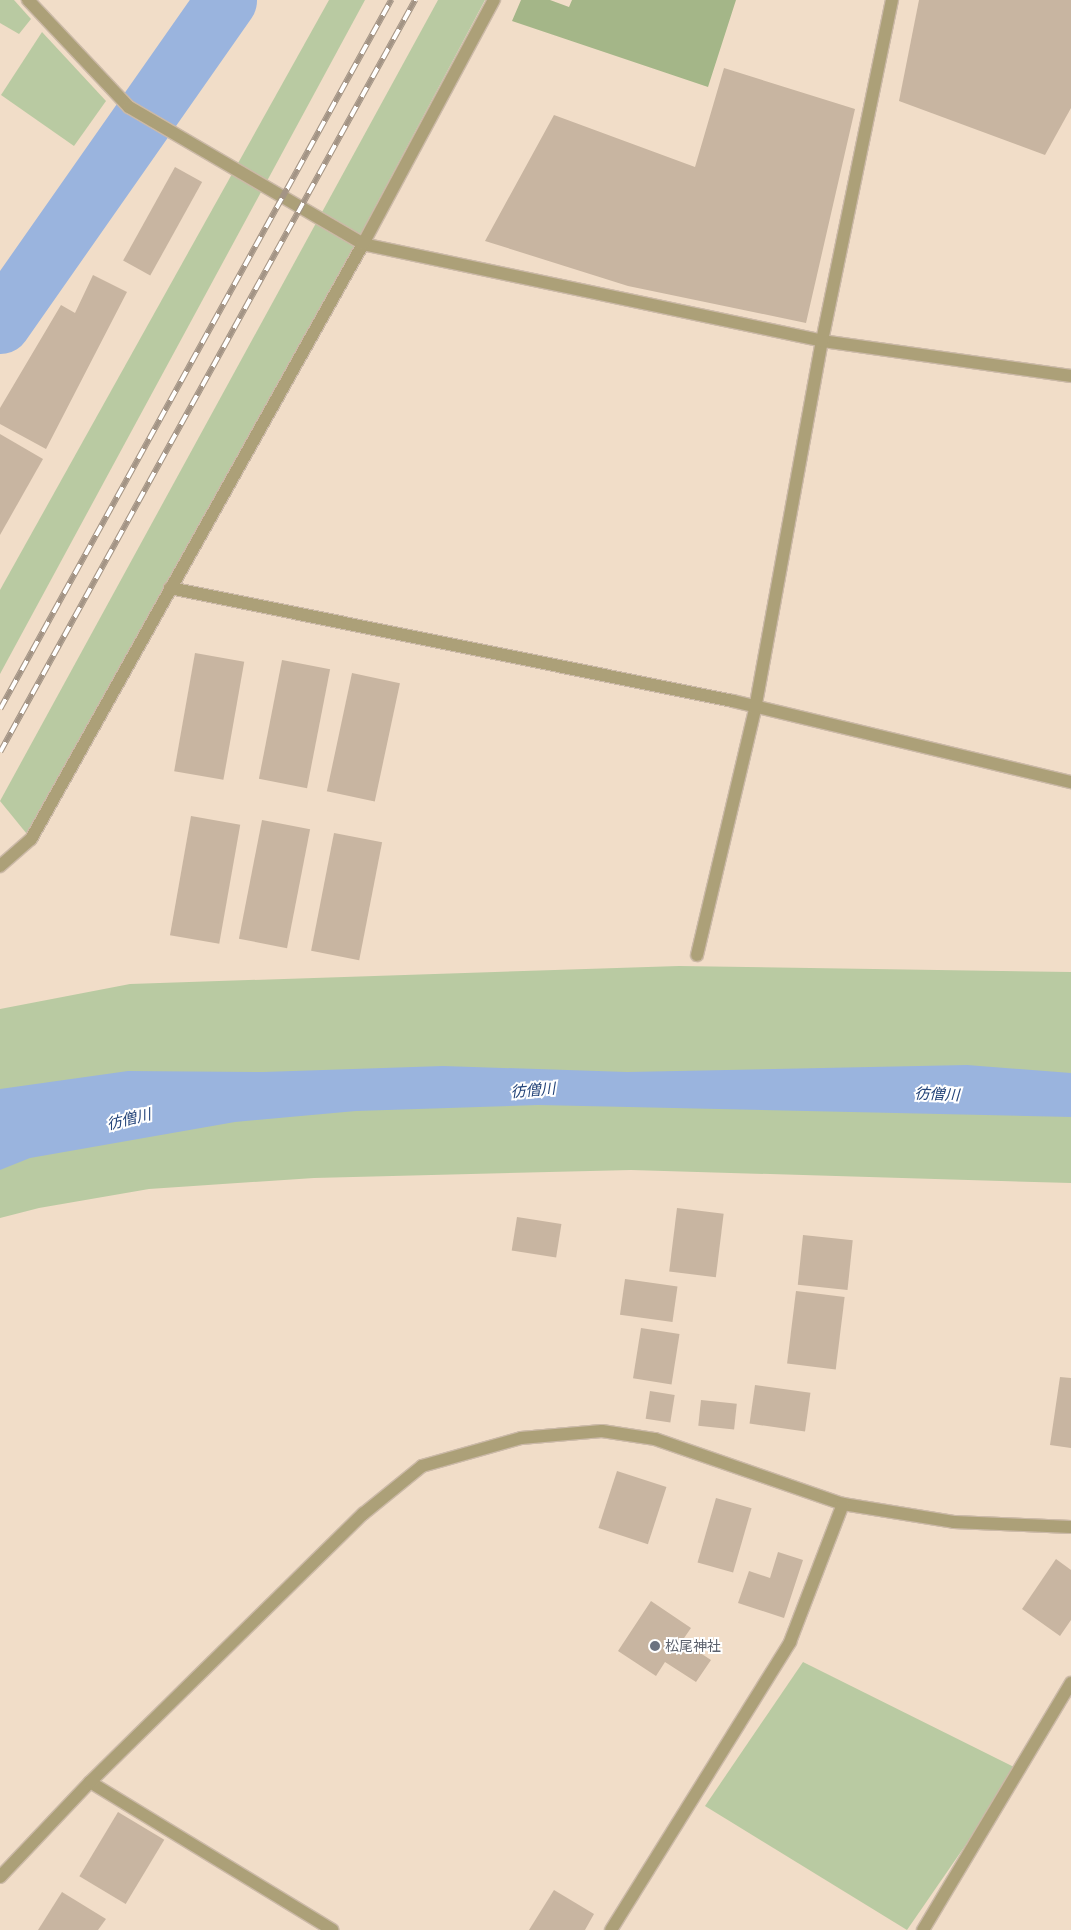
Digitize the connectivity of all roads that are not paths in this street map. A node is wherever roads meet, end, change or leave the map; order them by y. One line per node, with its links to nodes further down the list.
1 (28, 0): 4 (street)
2 (494, 0): 4 (street)
3 (892, 0): 5 (street)
4 (363, 244): 5 (street); 7 (street)
5 (822, 341): 6 (street); 8 (street)
6 (1071, 376)
7 (170, 588): 8 (street); 10 (street)
8 (755, 708): 9 (street); 11 (street)
9 (1071, 782)
10 (0, 866)
11 (697, 955)
12 (843, 1504): 13 (street); 15 (street); 18 (street)
13 (1071, 1527)
14 (1071, 1683): 19 (street)
15 (90, 1782): 16 (street); 17 (street)
16 (0, 1877)
17 (332, 1930)
18 (611, 1930)
19 (923, 1930)

